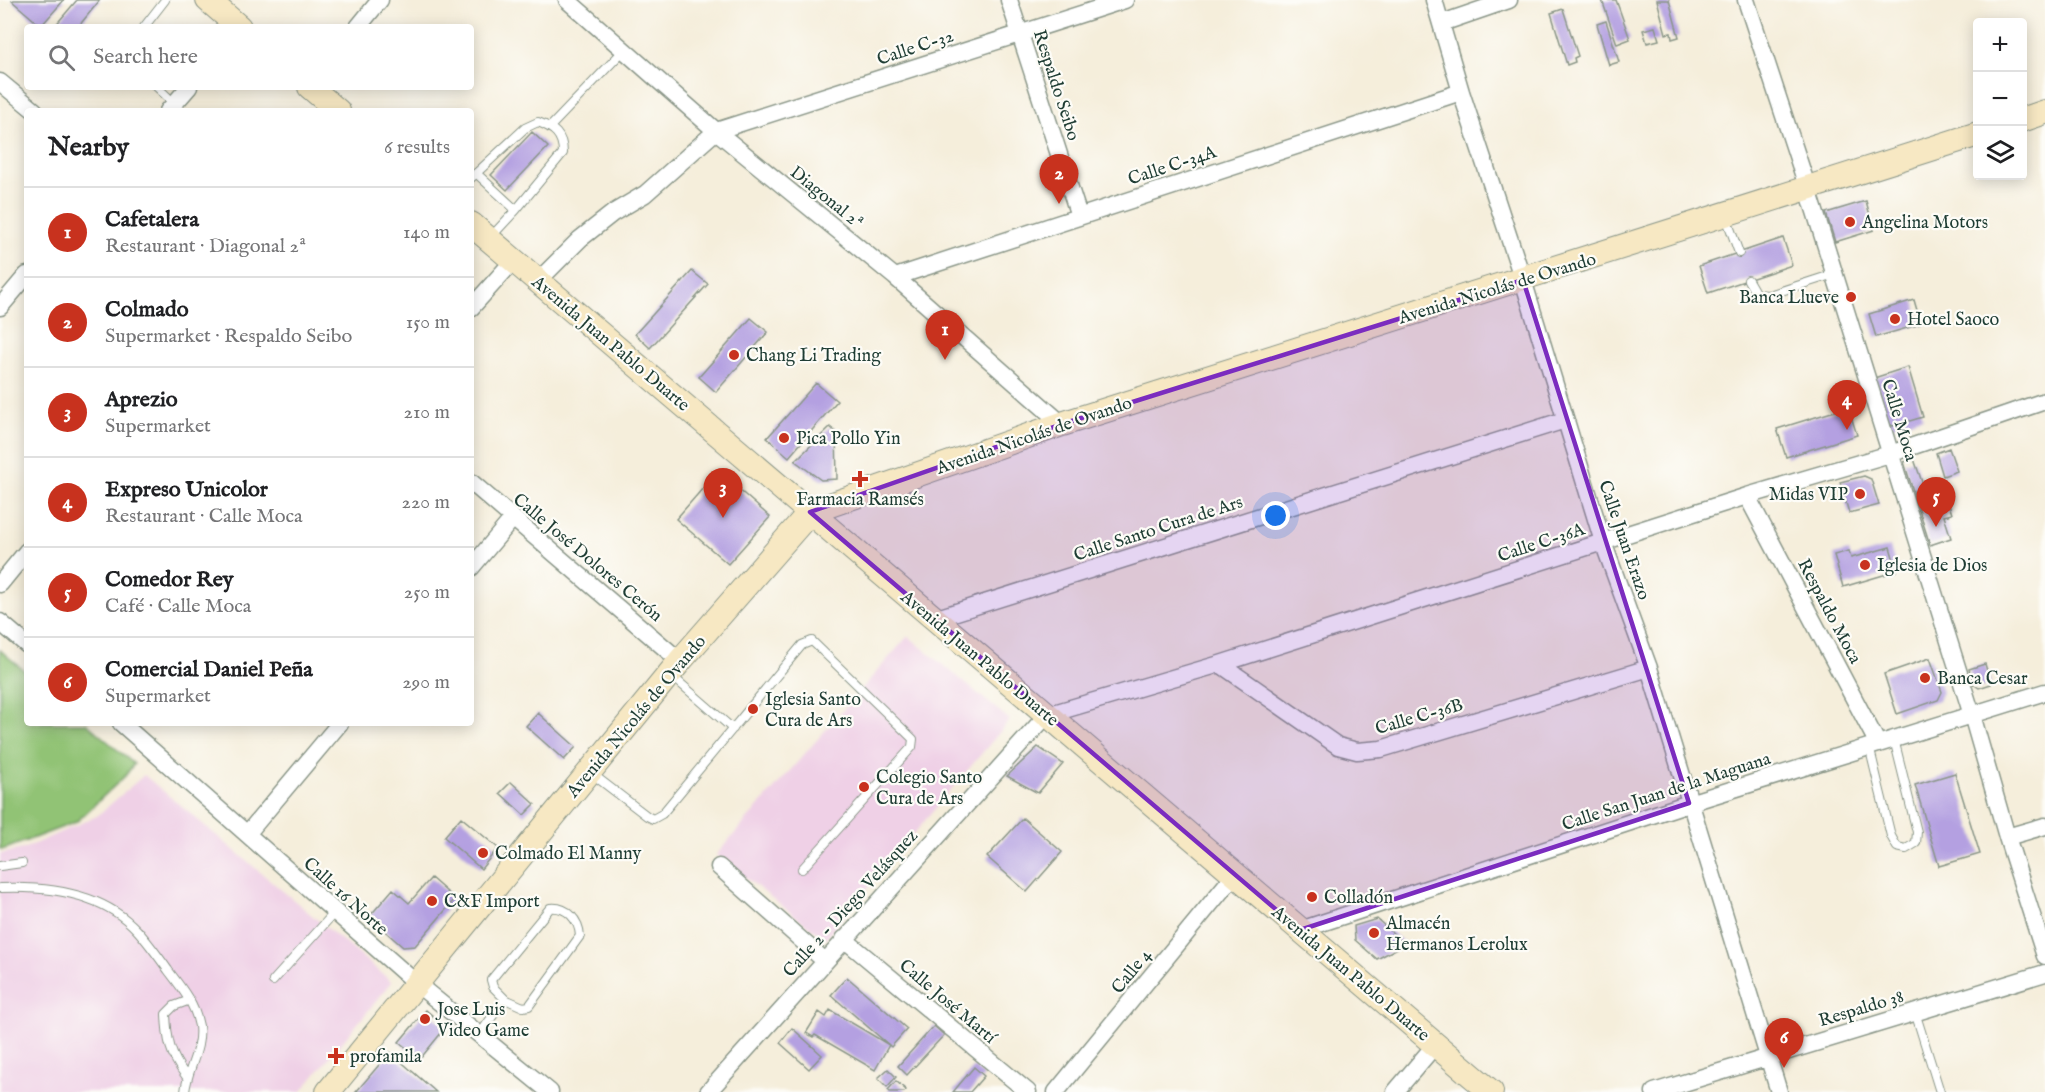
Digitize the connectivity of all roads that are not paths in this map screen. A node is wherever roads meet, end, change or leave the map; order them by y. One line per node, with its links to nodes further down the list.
1 (165, 0): 11 (lane)
2 (208, 0): 12 (main road)
3 (380, 0): 13 (street)
4 (567, 0): 15 (street, Diagonal 2ª)
5 (1009, 0): 14 (street, Respaldo Seibo)
6 (1125, 0): 14 (street, Calle C-32)
7 (1434, 0): 10 (street, Calle Juan Erazo)
8 (1509, 0): 10 (street)
9 (1746, 0): 28 (street, Calle Moca)
10 (1442, 22): 20 (street, Calle Juan Erazo)
11 (146, 24)
12 (236, 24)
13 (360, 24)
14 (1020, 34): 25 (street, Calle C-32); 30 (street, Respaldo Seibo)
15 (624, 50): 24 (lane); 25 (street, Diagonal 2ª)
16 (0, 82): 22 (street)
17 (159, 90): 21 (lane)
18 (186, 90): 21 (street)
19 (314, 90): 23 (main road)
20 (1461, 92): 30 (street, Calle C-34A); 39 (street, Calle Juan Erazo)
21 (171, 107)
22 (30, 108)
23 (334, 108)
24 (550, 127): 27 (lane); 29 (lane)
25 (716, 132): 37 (street, Diagonal 2ª); 41 (street)
26 (1973, 135): 28 (main road, Avenida Nicolás de Ovando)
27 (474, 175): 29 (lane)
28 (1808, 189): 31 (main road, Avenida Nicolás de Ovando); 36 (street, Calle Moca)
29 (516, 210): 33 (lane)
30 (1079, 216): 37 (street, Calle C-34A)
31 (1725, 216): 34 (lane); 39 (main road, Avenida Nicolás de Ovando)
32 (474, 226): 33 (main road, Avenida Juan Pablo Duarte)
33 (489, 239): 35 (main road, Avenida Juan Pablo Duarte)
34 (1739, 253)
35 (514, 260): 41 (main road, Avenida Juan Pablo Duarte); 42 (street)
36 (1834, 274): 40 (lane); 47 (street, Calle Moca)
37 (895, 277): 46 (street, Diagonal 2ª)
38 (24, 279): 43 (street)
39 (1523, 280): 45 (street, Calle Juan Erazo); 46 (main road, Avenida Nicolás de Ovando)
40 (1748, 280)
41 (538, 281): 50 (main road, Avenida Juan Pablo Duarte)
42 (474, 305)
43 (0, 307)
44 (2045, 401): 47 (street, Calle C-36A)
45 (1565, 420): 52 (street, Calle Juan Erazo); 56 (street, Calle Santo Cura de Ars)
46 (1062, 424): 50 (main road, Avenida Nicolás de Ovando)
47 (1890, 454): 49 (street, Calle C-36A); 64 (street, Calle Moca)
48 (474, 485): 51 (street, Calle José Dolores Cerón)
49 (1747, 496): 52 (street, Calle C-36A); 68 (street, Respaldo Moca)
50 (810, 512): 56 (main road, Avenida Juan Pablo Duarte); 60 (main road, Avenida Nicolás de Ovando)
51 (513, 518): 54 (street); 60 (street, Calle José Dolores Cerón)
52 (1603, 542): 59 (street, Calle C-36A); 61 (street, Calle Juan Erazo)
53 (24, 555): 55 (street)
54 (474, 564)
55 (0, 584)
56 (934, 619): 63 (main road, Avenida Juan Pablo Duarte)
57 (0, 622): 58 (street)
58 (24, 642)
59 (1220, 664): 61 (street, Calle C-36B); 63 (street, Calle C-36A)
60 (675, 667): 67 (lane); 69 (main road, Avenida Nicolás de Ovando)
61 (1648, 668): 70 (street, Calle Juan Erazo)
62 (2045, 692): 64 (street, Calle San Juan de la Maguana)
63 (1047, 715): 78 (main road, Avenida Juan Pablo Duarte); 82 (street, Calle 2 - Diego Velásquez)
64 (1972, 715): 68 (street, Calle San Juan de la Maguana); 73 (street, Calle Moca)
65 (124, 726): 72 (street, Calle 16 Norte)
66 (337, 726): 72 (street)
67 (733, 729): 69 (lane); 77 (lane)
68 (1880, 743): 68 (lane); 70 (street, Calle San Juan de la Maguana)
69 (590, 772): 87 (main road, Avenida Nicolás de Ovando)
70 (1689, 803): 81 (street, Calle San Juan de la Maguana); 93 (street, Calle Juan Erazo)
71 (2045, 826): 73 (street)
72 (247, 834): 80 (street, Calle 16 Norte)
73 (2007, 837): 83 (street, Calle Moca)
74 (22, 863): 75 (lane)
75 (0, 866)
76 (719, 867): 84 (street)
77 (802, 868)
78 (1235, 874): 81 (main road, Avenida Juan Pablo Duarte); 100 (street, Calle 4)
79 (0, 888): 89 (lane)
80 (335, 912): 86 (lane); 87 (street, Calle 16 Norte)
81 (1300, 930): 92 (main road, Avenida Juan Pablo Duarte)
82 (844, 939): 84 (street, Calle 2 - Diego Velásquez); 99 (street, Calle José Martí)
83 (2045, 956)
84 (825, 961): 98 (street, Calle 2 - Diego Velásquez)
85 (2045, 973): 90 (street, Respaldo 38)
86 (273, 981)
87 (417, 984): 91 (street, Calle 16 Norte); 96 (main road, Avenida Nicolás de Ovando)
88 (505, 999): 88 (lane); 91 (lane)
89 (190, 1000): 94 (lane); 94 (lane)
90 (1915, 1012): 93 (street, Respaldo 38); 105 (lane)
91 (479, 1035): 97 (street, Calle 16 Norte)
92 (1435, 1045): 101 (street); 102 (main road, Avenida Juan Pablo Duarte)
93 (1768, 1056): 103 (street, Respaldo 38); 104 (street, Calle Juan Erazo)
94 (186, 1076): 95 (lane)
95 (184, 1092)
96 (328, 1092)
97 (550, 1092)
98 (708, 1092)
99 (1028, 1092)
100 (1056, 1092)
101 (1395, 1092)
102 (1491, 1092)
103 (1654, 1092)
104 (1779, 1092)
105 (1940, 1092)

